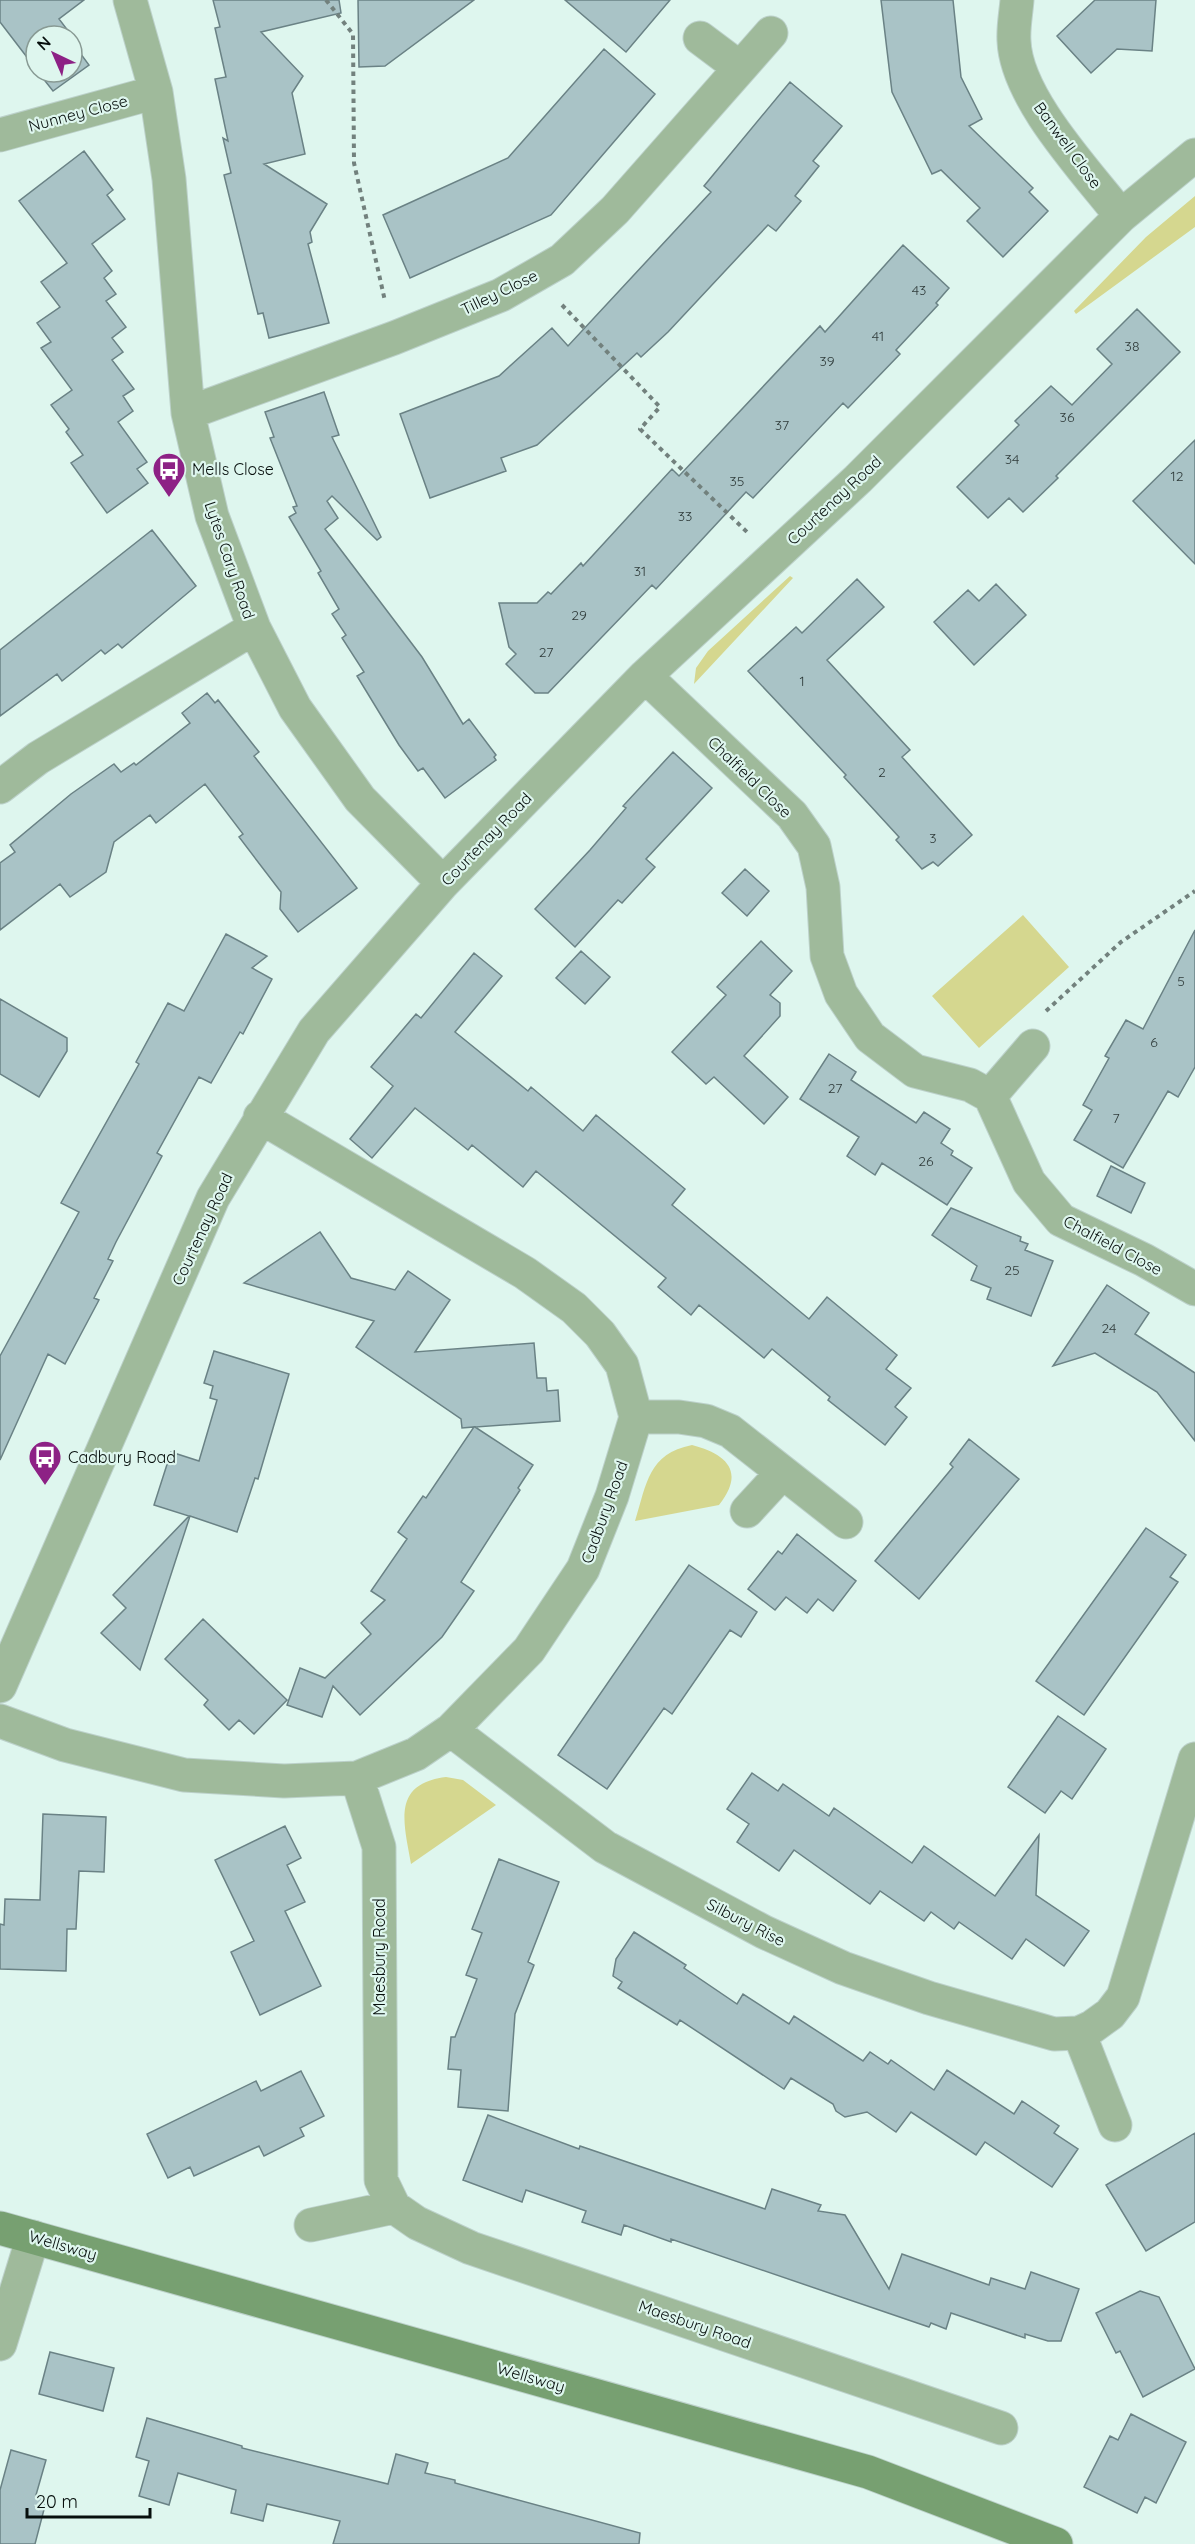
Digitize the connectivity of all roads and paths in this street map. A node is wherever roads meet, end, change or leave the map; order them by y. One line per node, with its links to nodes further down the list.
1 (130, 0): 7 (street, Lytes Cary Road)
2 (326, 0): 12 (path)
3 (1017, 0): 10 (street, Banwell Close)
4 (771, 33): 6 (street, Tilley Close)
5 (700, 38): 6 (street)
6 (740, 68): 11 (street, Tilley Close)
7 (156, 92): 8 (street, Nunney Close); 13 (street, Lytes Cary Road)
8 (0, 135)
9 (1195, 155): 10 (street, Courtenay Road)
10 (1121, 216): 14 (street, Courtenay Road)
11 (534, 276): 12 (street, Tilley Close); 14 (path)
12 (394, 338): 13 (street, Tilley Close)
13 (188, 413): 15 (street, Lytes Cary Road)
14 (772, 556): 16 (street, Courtenay Road)
15 (254, 628): 17 (street); 18 (street, Lytes Cary Road)
16 (645, 676): 18 (street, Courtenay Road); 21 (street, Chalfield Close)
17 (0, 787)
18 (442, 882): 22 (street, Courtenay Road)
19 (1195, 891): 20 (path)
20 (1036, 1032): 21 (street)
21 (990, 1096): 23 (street, Chalfield Close)
22 (260, 1117): 24 (street); 28 (street, Courtenay Road)
23 (1195, 1289)
24 (636, 1417): 25 (street); 30 (street, Cadbury Road)
25 (782, 1473): 26 (street); 27 (street)
26 (747, 1511)
27 (846, 1522)
28 (0, 1686)
29 (0, 1721): 32 (street, Cadbury Road)
30 (451, 1730): 32 (street, Cadbury Road); 33 (street, Silbury Rise)
31 (1195, 1758): 33 (street)
32 (357, 1779): 35 (street, Maesbury Road)
33 (1079, 2033): 34 (street)
34 (1115, 2125)
35 (394, 2207): 36 (street); 40 (street, Maesbury Road)
36 (311, 2225)
37 (0, 2228): 38 (main road, Wellsway)
38 (33, 2236): 39 (street); 41 (main road, Wellsway)
39 (0, 2344)
40 (1001, 2428)
41 (1056, 2544)

